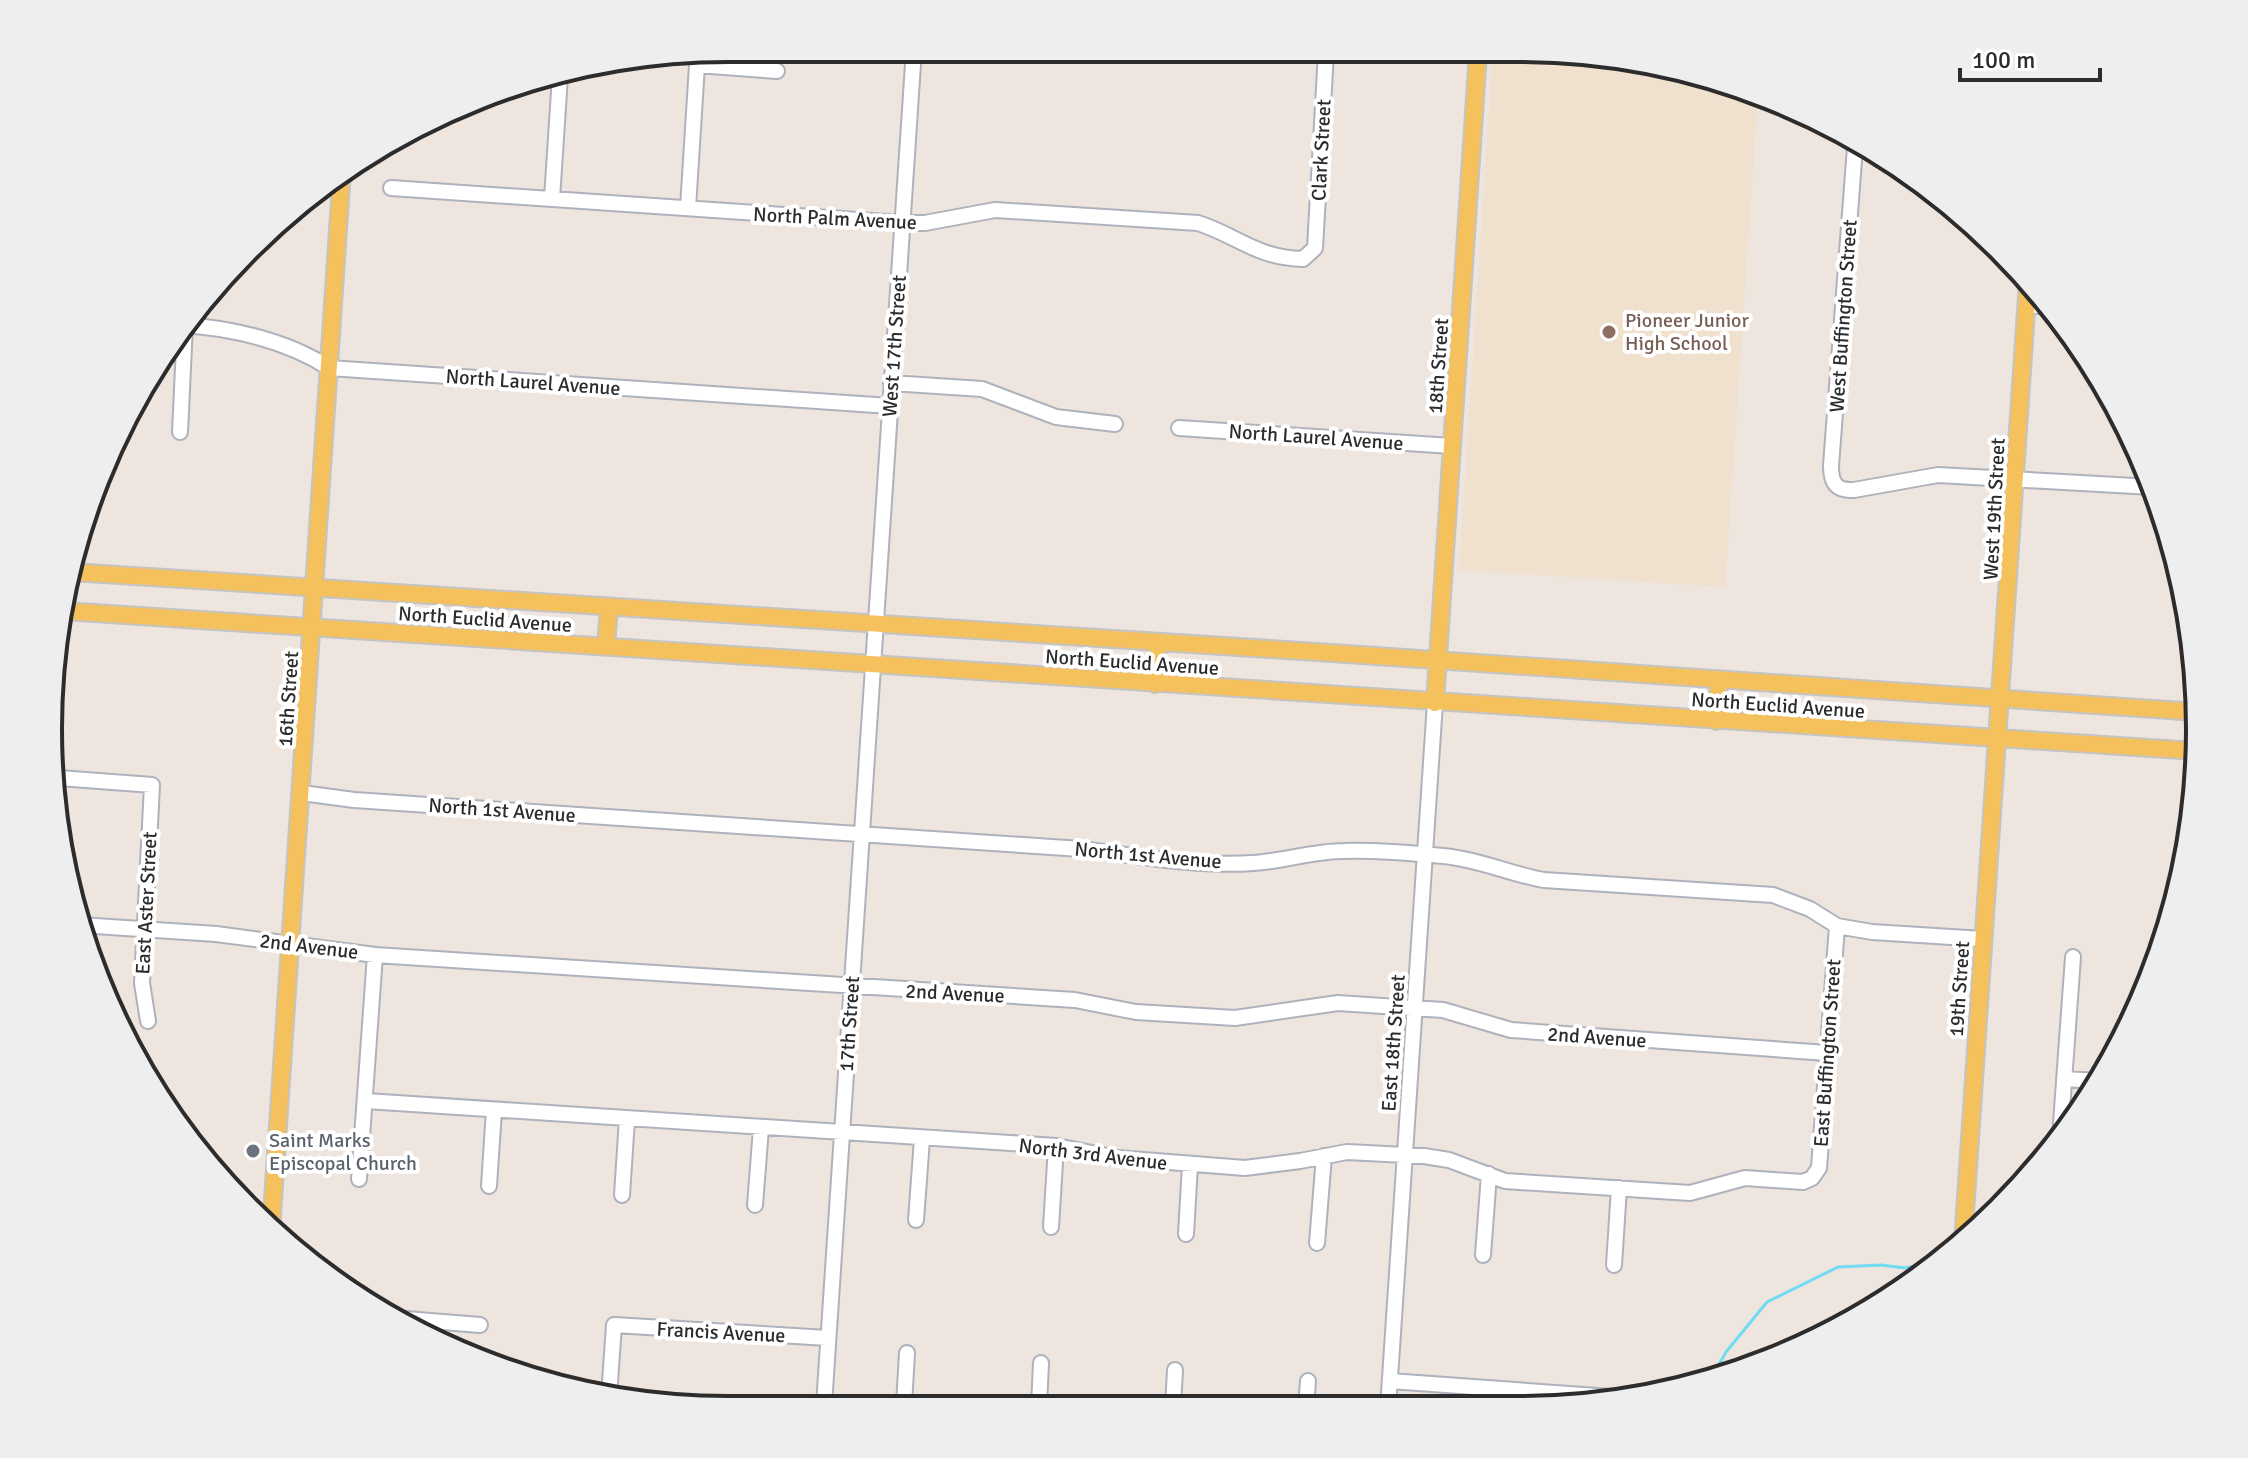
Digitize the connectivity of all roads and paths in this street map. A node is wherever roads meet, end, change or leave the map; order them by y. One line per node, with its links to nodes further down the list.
1 (720, 62): 6 (street)
2 (913, 62): 13 (street, West 17th Street)
3 (1325, 62): 14 (street, Clark Street)
4 (1477, 62): 26 (main road, 18th Street)
5 (699, 63): 12 (street)
6 (777, 71)
7 (559, 84): 11 (street)
8 (1855, 152): 27 (street, West Buffington Street)
9 (341, 187): 20 (main road, 16th Street)
10 (391, 188): 11 (street, North Palm Avenue)
11 (552, 199): 12 (street, North Palm Avenue)
12 (688, 208): 13 (street, North Palm Avenue)
13 (902, 223): 14 (street, North Palm Avenue); 21 (street, West 17th Street)
14 (1315, 248)
15 (2027, 298): 16 (main road, West 19th Street)
16 (2027, 305): 17 (street); 27 (main road, West 19th Street)
17 (2034, 306)
18 (198, 326): 20 (street, North Laurel Avenue)
19 (183, 346): 25 (street)
20 (329, 368): 22 (street, North Laurel Avenue); 30 (main road, 16th Street)
21 (891, 383): 22 (street, West 17th Street); 23 (street)
22 (890, 406): 33 (street, West 17th Street)
23 (1115, 424)
24 (1179, 428): 26 (street, North Laurel Avenue)
25 (180, 432)
26 (1452, 446): 38 (main road, 18th Street)
27 (2017, 479): 28 (street); 43 (main road, West 19th Street)
28 (2140, 486)
29 (81, 573): 30 (main road, North Euclid Avenue)
30 (316, 588): 31 (main road, North Euclid Avenue); 34 (main road, 16th Street)
31 (609, 607): 33 (main road, North Euclid Avenue); 37 (main road)
32 (73, 612): 34 (main road, North Euclid Avenue)
33 (876, 623): 35 (main road, North Euclid Avenue); 36 (street, West 17th Street)
34 (313, 628): 37 (main road, North Euclid Avenue); 50 (main road, 16th Street)
35 (1158, 642): 38 (main road, North Euclid Avenue); 42 (main road)
36 (875, 643): 39 (street, 17th Street)
37 (606, 646): 39 (main road, North Euclid Avenue)
38 (1438, 660): 40 (main road, North Euclid Avenue); 41 (main road, 18th Street)
39 (873, 665): 42 (main road, North Euclid Avenue); 51 (street, 17th Street)
40 (1719, 680): 43 (main road, North Euclid Avenue); 46 (main road)
41 (1437, 681): 44 (main road, East 18th Street)
42 (1155, 684): 44 (main road, North Euclid Avenue)
43 (2002, 698): 45 (main road, North Euclid Avenue); 47 (main road, West 19th Street)
44 (1435, 703): 46 (main road, North Euclid Avenue); 52 (street, East 18th Street)
45 (2186, 711)
46 (1716, 721): 47 (main road, North Euclid Avenue)
47 (1998, 739): 48 (main road, North Euclid Avenue); 56 (main road, 19th Street)
48 (2186, 750)
49 (64, 778): 55 (street, East Aster Street)
50 (302, 793): 51 (street, North 1st Avenue); 57 (main road, 16th Street)
51 (862, 833): 52 (street, North 1st Avenue); 60 (street, 17th Street)
52 (1425, 855): 54 (street, North 1st Avenue); 61 (street, East 18th Street)
53 (92, 926): 55 (street, 2nd Avenue)
54 (1837, 926): 56 (street, North 1st Avenue); 63 (street, East Buffington Street)
55 (144, 929): 57 (street, 2nd Avenue); 62 (street, East Aster Street)
56 (1983, 939): 86 (main road, 19th Street)
57 (290, 944): 58 (street, 2nd Avenue); 84 (main road, 16th Street)
58 (375, 955): 60 (street, 2nd Avenue); 66 (street)
59 (2073, 957): 64 (street)
60 (852, 987): 61 (street, 2nd Avenue); 71 (street, 17th Street)
61 (1415, 1009): 63 (street, 2nd Avenue); 74 (street, East 18th Street)
62 (148, 1021)
63 (1827, 1053): 78 (street, East Buffington Street)
64 (2064, 1079): 65 (street); 68 (street)
65 (2086, 1080)
66 (366, 1101): 67 (street, North 3rd Avenue); 79 (street)
67 (494, 1110): 69 (street, North 3rd Avenue); 80 (street)
68 (2061, 1117)
69 (627, 1119): 70 (street, North 3rd Avenue); 82 (street)
70 (761, 1128): 71 (street, North 3rd Avenue); 83 (street)
71 (842, 1134): 72 (street, North 3rd Avenue); 94 (street, 17th Street)
72 (922, 1139): 73 (street, North 3rd Avenue); 85 (street)
73 (1056, 1146): 76 (street, North 3rd Avenue); 87 (street)
74 (1405, 1155): 75 (street, North 3rd Avenue); 77 (street, North 3rd Avenue); 99 (street, East 18th Street)
75 (1324, 1156): 76 (street, North 3rd Avenue); 89 (street)
76 (1190, 1165): 88 (street)
77 (1489, 1174): 81 (street, North 3rd Avenue); 90 (street)
78 (1812, 1178): 81 (street, North 3rd Avenue)
79 (359, 1179)
80 (489, 1186)
81 (1619, 1188): 91 (street)
82 (622, 1195)
83 (755, 1205)
84 (272, 1215)
85 (916, 1220)
86 (1964, 1225)
87 (1051, 1227)
88 (1186, 1234)
89 (1317, 1243)
90 (1483, 1255)
91 (1614, 1265)
92 (421, 1320): 93 (street)
93 (480, 1325)
94 (828, 1338): 100 (street, Francis Avenue); 103 (street, 17th Street)
95 (907, 1353): 104 (street)
96 (1041, 1363): 105 (street)
97 (1175, 1370): 106 (street)
98 (1308, 1381): 107 (street)
99 (1390, 1381): 101 (street); 108 (street, East 18th Street)
100 (610, 1385)
101 (1526, 1392): 102 (street); 109 (street)
102 (1567, 1395)
103 (825, 1396)
104 (905, 1396)
105 (1039, 1396)
106 (1174, 1396)
107 (1307, 1396)
108 (1389, 1396)
109 (1526, 1396)

